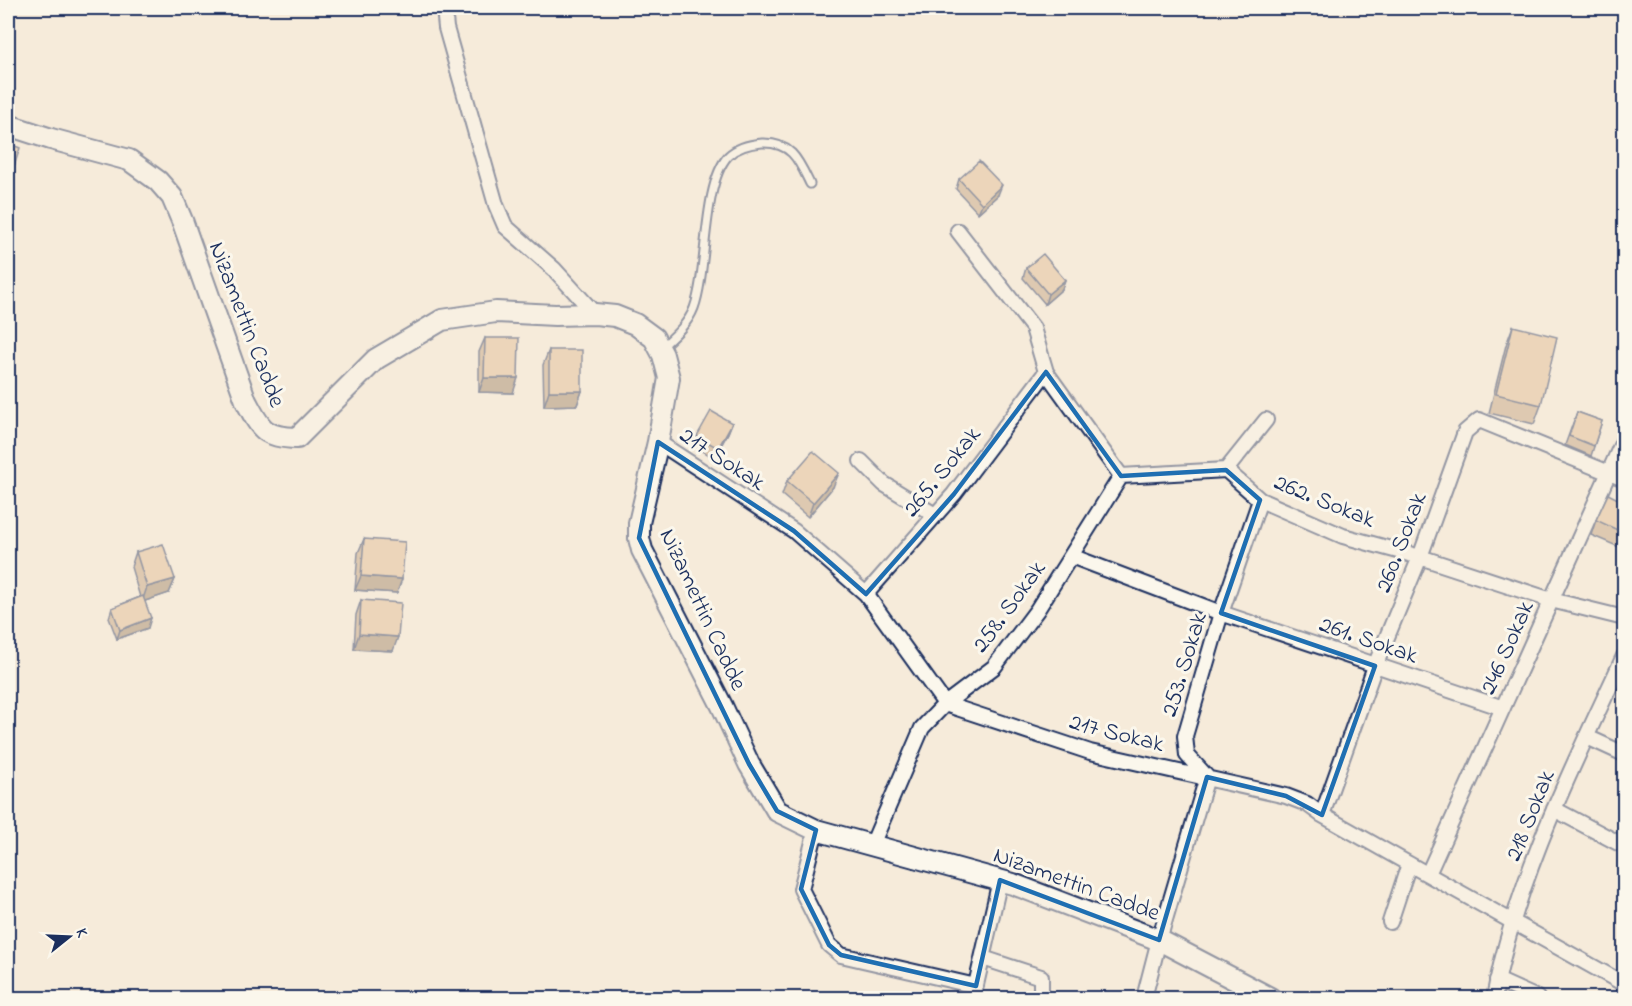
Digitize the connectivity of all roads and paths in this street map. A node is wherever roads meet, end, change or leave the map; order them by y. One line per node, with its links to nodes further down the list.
1 (444, 8): 5 (street)
2 (8, 125): 5 (street, Nizamettin Cadde)
3 (810, 184): 6 (lane)
4 (958, 231): 7 (street)
5 (595, 314): 6 (street, Nizamettin Cadde)
6 (660, 349): 10 (street, Nizamettin Cadde)
7 (1046, 372): 14 (street); 17 (street, 265. Sokak)
8 (1266, 420): 12 (street)
9 (1624, 439): 13 (street, 246 Sokak)
10 (658, 442): 20 (street, 217 Sokak); 33 (street, Nizamettin Cadde)
11 (861, 461): 17 (street)
12 (1226, 470): 14 (street); 16 (street, 262. Sokak)
13 (1608, 472): 15 (street); 19 (street, 260. Sokak); 21 (street, 246 Sokak)
14 (1121, 476): 18 (street, 258. Sokak)
15 (1624, 479)
16 (1260, 500): 19 (street, 262. Sokak); 22 (street, 253. Sokak)
17 (935, 515): 20 (street, 265. Sokak)
18 (1071, 556): 22 (street, 261. Sokak); 26 (street, 258. Sokak)
19 (1420, 557): 21 (street, 262. Sokak); 25 (street, 260. Sokak)
20 (866, 594): 26 (street, 217 Sokak)
21 (1551, 600): 23 (street, 262. Sokak); 27 (street, 246 Sokak)
22 (1221, 613): 25 (street, 261. Sokak); 30 (street, 253. Sokak)
23 (1624, 618)
24 (1624, 656): 28 (street, 218 Sokak)
25 (1376, 666): 27 (street, 261. Sokak); 32 (street, 260. Sokak)
26 (945, 704): 30 (street, 217 Sokak); 34 (street, 258. Sokak)
27 (1503, 708): 37 (street, 246 Sokak)
28 (1587, 737): 29 (street); 31 (street, 218 Sokak)
29 (1624, 754)
30 (1207, 777): 32 (street, 217 Sokak); 41 (street)
31 (1554, 809): 35 (street); 39 (street, 218 Sokak)
32 (1322, 815): 36 (street, 217 Sokak)
33 (816, 830): 34 (street, Nizamettin Cadde); 45 (street)
34 (872, 845): 38 (street, Nizamettin Cadde)
35 (1624, 846)
36 (1409, 864): 37 (street, 217 Sokak); 40 (street)
37 (1428, 874): 39 (street, 217 Sokak)
38 (1000, 880): 41 (street, Nizamettin Cadde); 42 (street)
39 (1512, 920): 43 (street, 218 Sokak); 44 (street, 217 Sokak)
40 (1390, 921)
41 (1159, 940): 47 (street); 48 (street, Nizamettin Cadde)
42 (983, 958): 45 (street); 46 (street)
43 (1497, 980): 49 (street, 218 Sokak); 50 (street)
44 (1624, 984)
45 (975, 992)
46 (1041, 999)
47 (1144, 999)
48 (1270, 999)
49 (1494, 999)
50 (1537, 999)

